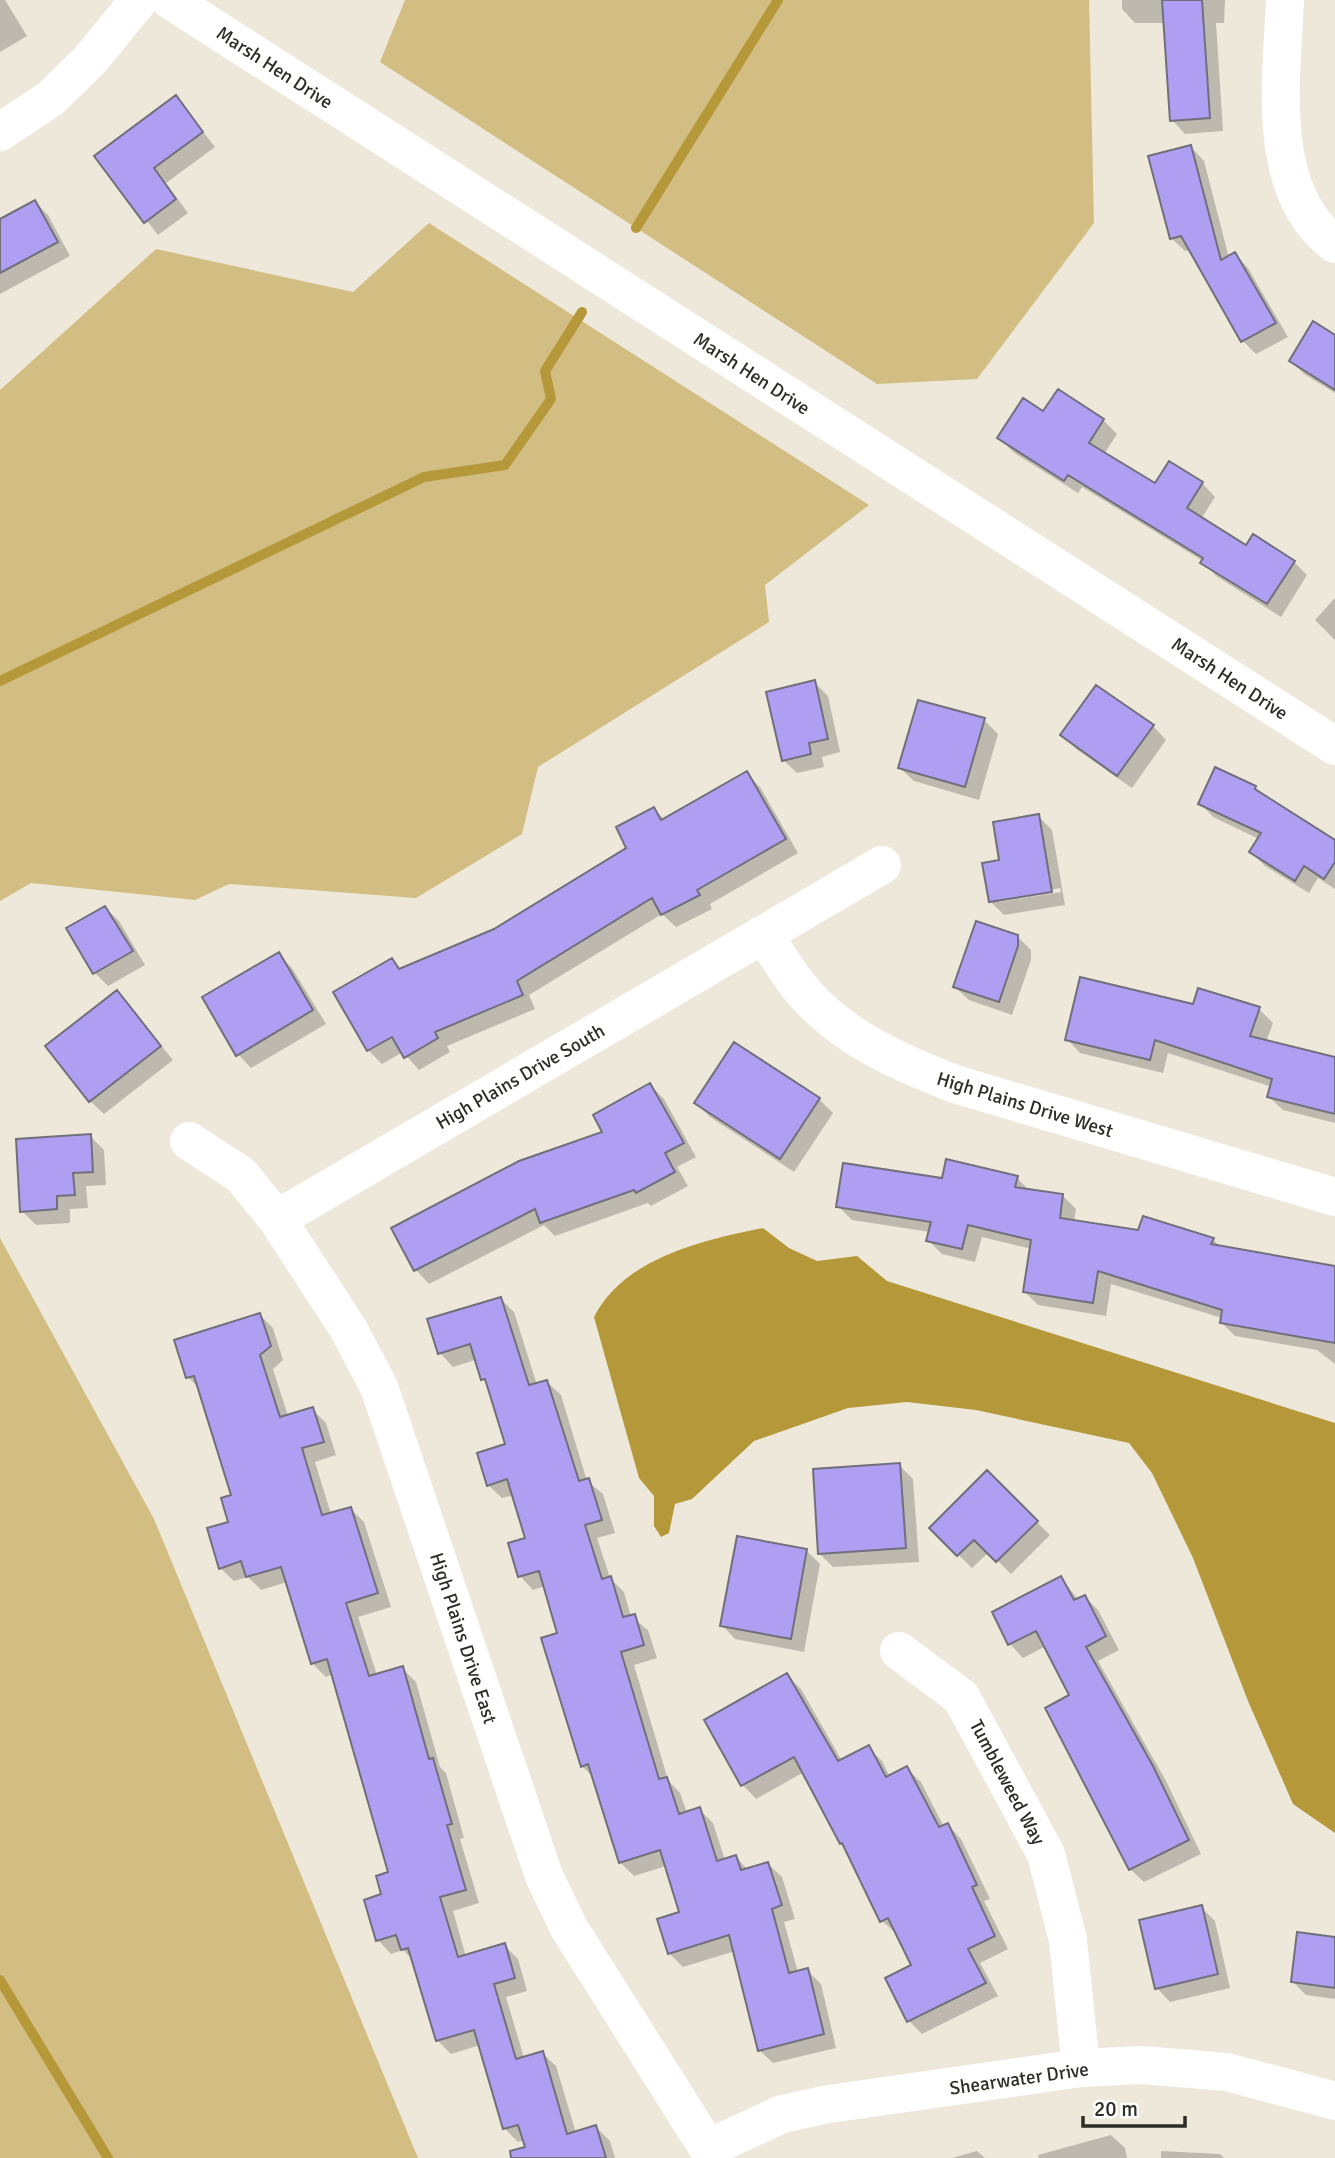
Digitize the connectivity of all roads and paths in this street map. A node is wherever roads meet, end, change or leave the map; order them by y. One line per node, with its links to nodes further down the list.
1 (139, 0): 4 (street)
2 (170, 0): 6 (street, Marsh Hen Drive)
3 (1285, 0): 5 (street)
4 (0, 132)
5 (1335, 244)
6 (1335, 746)
7 (882, 865): 8 (street, High Plains Drive South)
8 (763, 934): 10 (street, High Plains Drive West); 11 (street, High Plains Drive South)
9 (189, 1142): 11 (street, High Plains Drive East)
10 (1335, 1197)
11 (277, 1219): 15 (street, High Plains Drive East)
12 (899, 1651): 13 (street, Tumbleweed Way)
13 (1082, 2068): 14 (street, Shearwater Drive); 15 (street, Shearwater Drive)
14 (1335, 2101)
15 (711, 2153)

